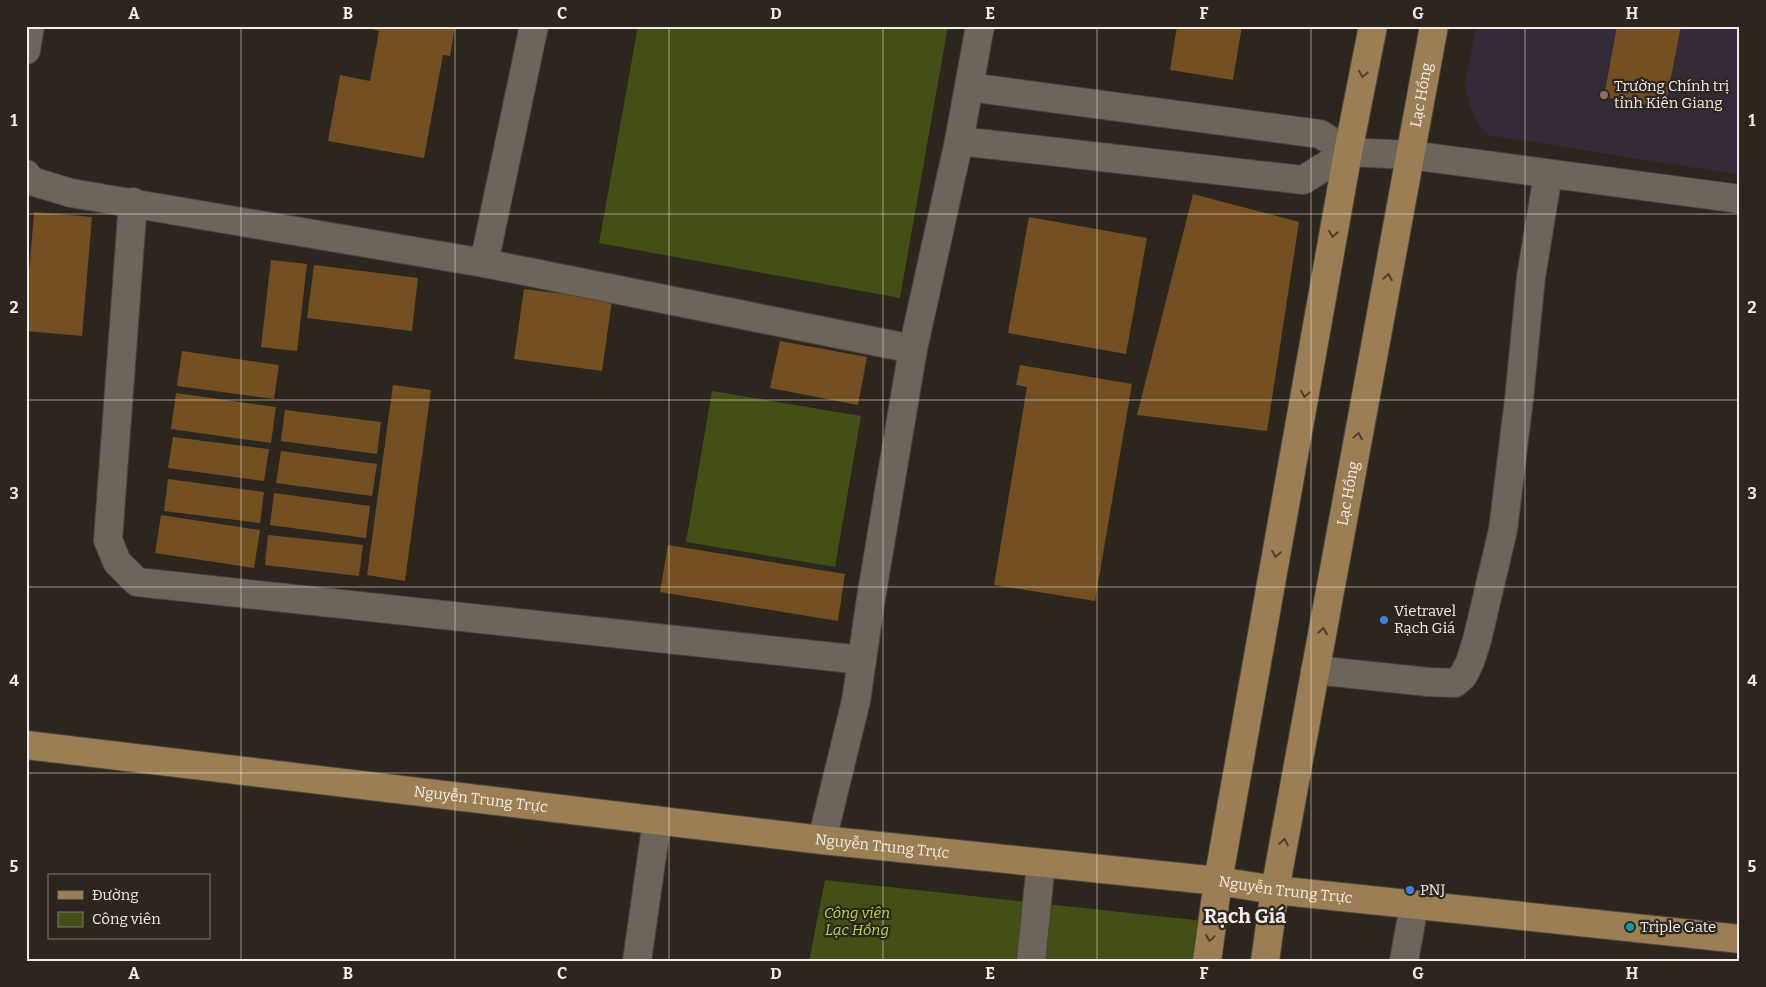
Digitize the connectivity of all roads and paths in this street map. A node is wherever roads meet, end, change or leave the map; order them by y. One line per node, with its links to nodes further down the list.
1 (30, 26): 6 (street)
2 (534, 26): 15 (street)
3 (980, 26): 7 (street)
4 (1373, 26): 9 (main road, one-way to 9)
5 (1434, 26): 10 (main road, Lạc Hồng)
6 (26, 50)
7 (969, 87): 8 (street); 9 (street)
8 (959, 142): 9 (street); 16 (street)
9 (1348, 152): 10 (street); 23 (main road, one-way to 23)
10 (1410, 155): 12 (street); 18 (main road, Lạc Hồng, one-way to 10)
11 (26, 174): 14 (street)
12 (1548, 174): 13 (street); 18 (street)
13 (1740, 199)
14 (133, 202): 15 (street); 17 (street)
15 (484, 263): 16 (street)
16 (913, 349): 17 (street)
17 (862, 660): 21 (street)
18 (1315, 670): 24 (main road, Lạc Hồng, one-way to 18)
19 (26, 745): 20 (main road, Nguyễn Trung Trực)
20 (657, 820): 21 (main road, Nguyễn Trung Trực); 27 (street)
21 (822, 840): 22 (main road, Nguyễn Trung Trực)
22 (1041, 863): 23 (main road, Nguyễn Trung Trực); 28 (street)
23 (1218, 881): 24 (main road, Nguyễn Trung Trực); 29 (main road, one-way to 29)
24 (1275, 890): 25 (main road, Nguyễn Trung Trực); 30 (main road, Lạc Hồng)
25 (1414, 905): 26 (main road, Nguyễn Trung Trực); 31 (street)
26 (1740, 939)
27 (637, 961)
28 (1031, 961)
29 (1207, 961)
30 (1265, 961)
31 (1404, 961)

